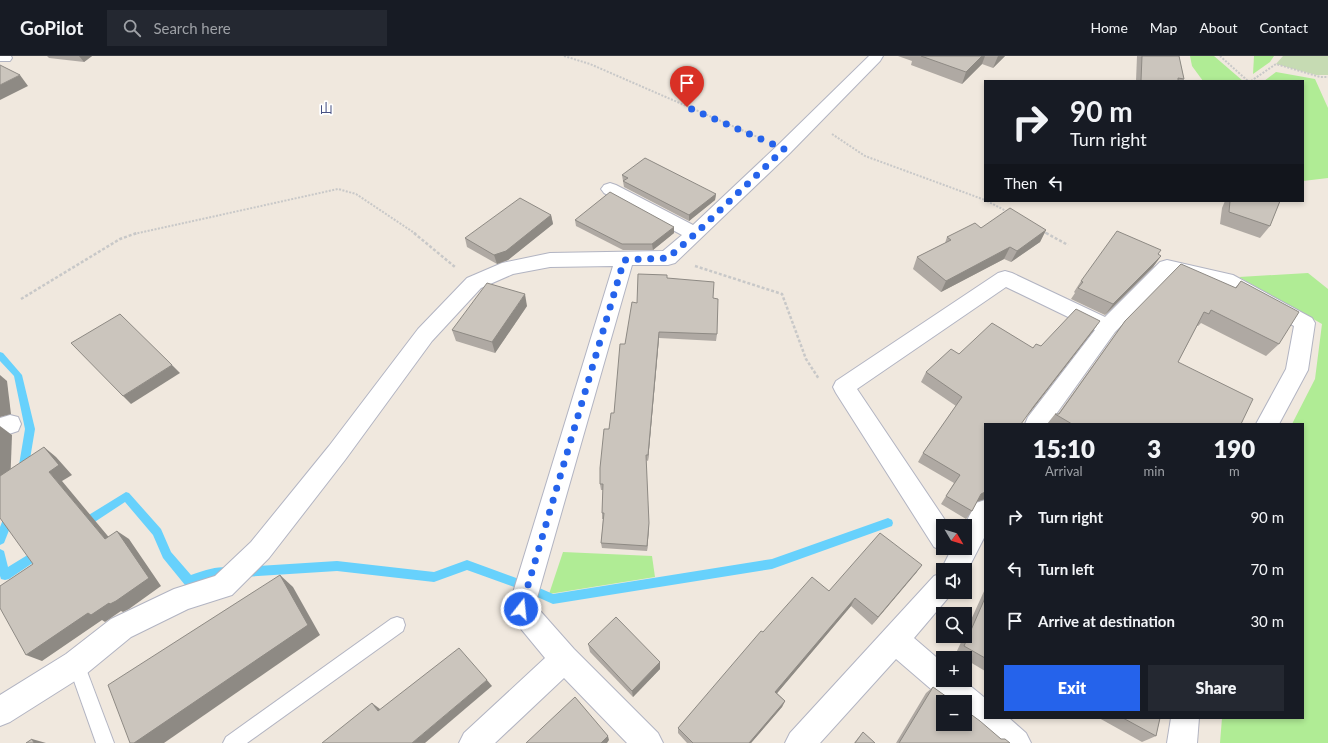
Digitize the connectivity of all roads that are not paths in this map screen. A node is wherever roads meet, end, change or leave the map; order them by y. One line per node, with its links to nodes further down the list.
1 (876, 56): 3 (street)
2 (610, 189): 3 (street)
3 (695, 234): 4 (street)
4 (624, 260): 14 (street); 15 (street)
5 (1108, 327): 6 (street); 7 (street); 9 (street)
6 (1037, 423)
7 (1268, 423)
8 (984, 513): 10 (street)
9 (936, 528)
10 (954, 560)
11 (936, 593): 13 (street)
12 (397, 625): 21 (lane)
13 (895, 640): 17 (street); 24 (street)
14 (564, 659): 22 (street); 23 (street)
15 (76, 664): 16 (street); 20 (lane)
16 (0, 712)
17 (984, 715)
18 (988, 719): 25 (street)
19 (1185, 719): 26 (street)
20 (105, 743)
21 (232, 743)
22 (474, 743)
23 (648, 743)
24 (800, 743)
25 (1016, 743)
26 (1182, 743)

